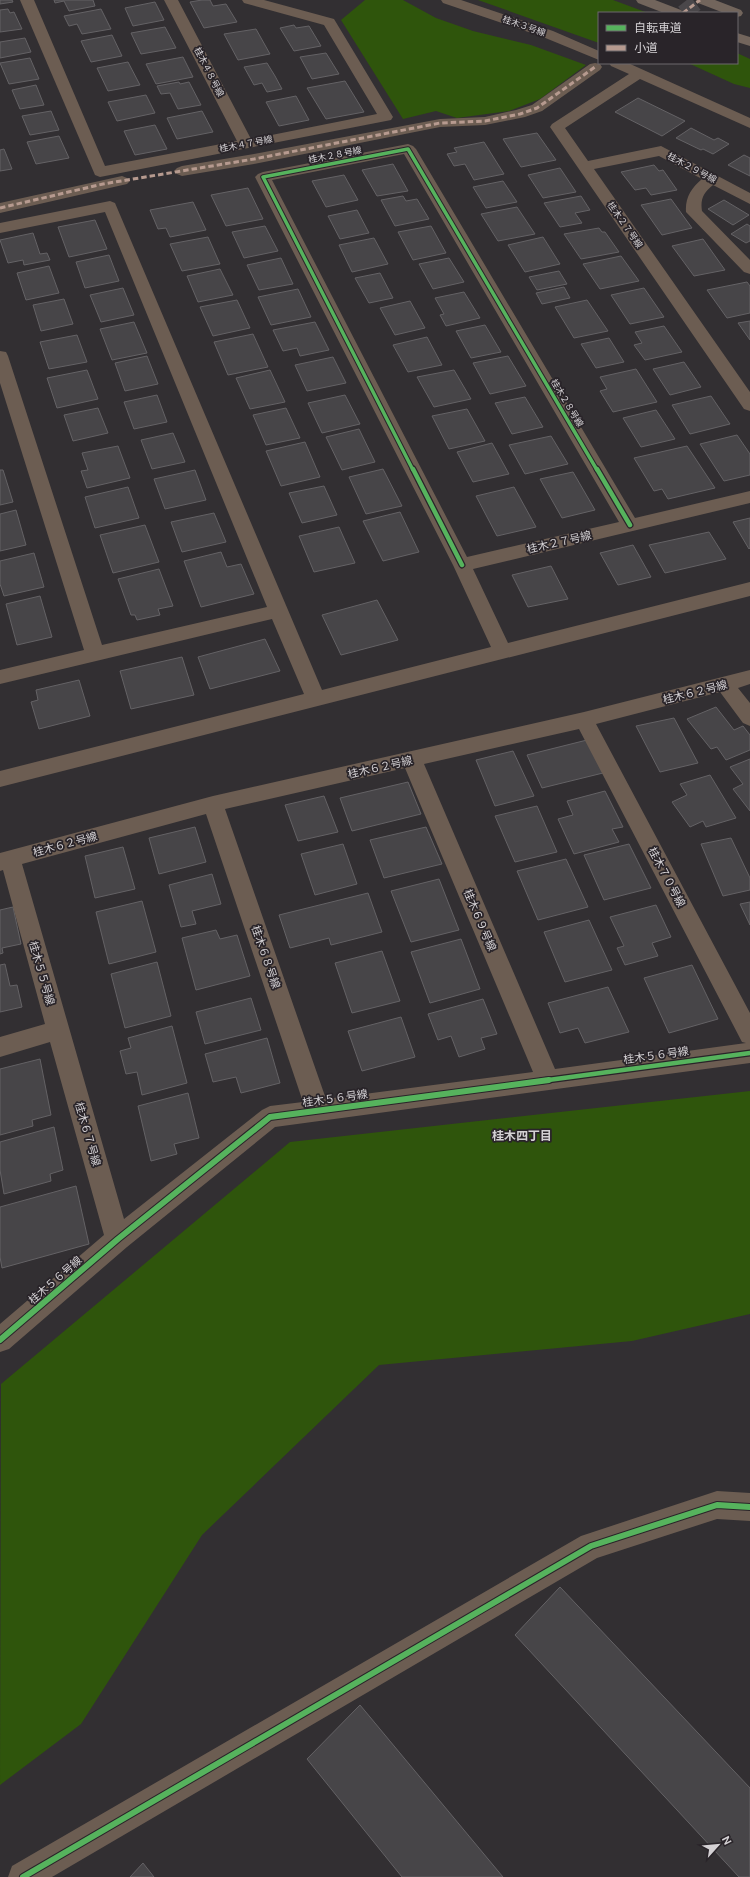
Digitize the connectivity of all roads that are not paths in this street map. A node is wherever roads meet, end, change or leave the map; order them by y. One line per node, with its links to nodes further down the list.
1 (27, 0): 17 (street, 桂木４７号線)
2 (171, 0): 17 (street, 桂木４８号線)
3 (249, 0): 17 (street, 桂木４７号線)
4 (448, 0): 13 (street, 桂木３号線)
5 (643, 0): 7 (highway)
6 (703, 0): 8 (highway)
7 (673, 12)
8 (734, 12)
9 (738, 13): 10 (highway)
10 (750, 18)
11 (738, 37): 12 (highway)
12 (750, 42)
13 (597, 61): 21 (street)
14 (618, 64): 15 (street)
15 (640, 73): 16 (street); 18 (street, 桂木２７号線)
16 (750, 124)
17 (246, 144)
18 (584, 166): 19 (street, 桂木２９号線); 25 (street, 桂木２７号線)
19 (712, 179): 20 (street, 桂木２９号線); 23 (street)
20 (750, 199)
21 (0, 208)
22 (0, 228): 30 (street)
23 (745, 270)
24 (0, 356): 32 (street)
25 (750, 405)
26 (750, 497): 27 (street, 桂木２７号線)
27 (630, 526): 28 (street, 桂木２７号線); 28 (street, 桂木２８号線)
28 (462, 565): 31 (street)
29 (750, 588): 31 (street)
30 (278, 611): 32 (street); 36 (street)
31 (503, 652): 36 (street)
32 (95, 653): 33 (street)
33 (0, 677)
34 (750, 678): 35 (street, 桂木６２号線)
35 (725, 685): 37 (street); 38 (street, 桂木６２号線)
36 (316, 698): 40 (street)
37 (750, 718)
38 (584, 720): 39 (street, 桂木６２号線); 44 (street, 桂木７０号線)
39 (412, 760): 41 (street, 桂木６２号線); 47 (street, 桂木６９号線)
40 (0, 779)
41 (213, 804): 42 (street, 桂木６２号線); 48 (street, 桂木６８号線)
42 (5, 860): 43 (street, 桂木５５号線)
43 (58, 1030): 45 (street); 49 (street, 桂木６７号線)
44 (750, 1035)
45 (0, 1047)
46 (750, 1053): 47 (street, 桂木５６号線)
47 (548, 1080): 48 (street, 桂木５６号線)
48 (318, 1111): 49 (street, 桂木５６号線)
49 (118, 1239): 50 (street, 桂木５６号線)
50 (0, 1340)
51 (750, 1507): 52 (street)
52 (23, 1877)

